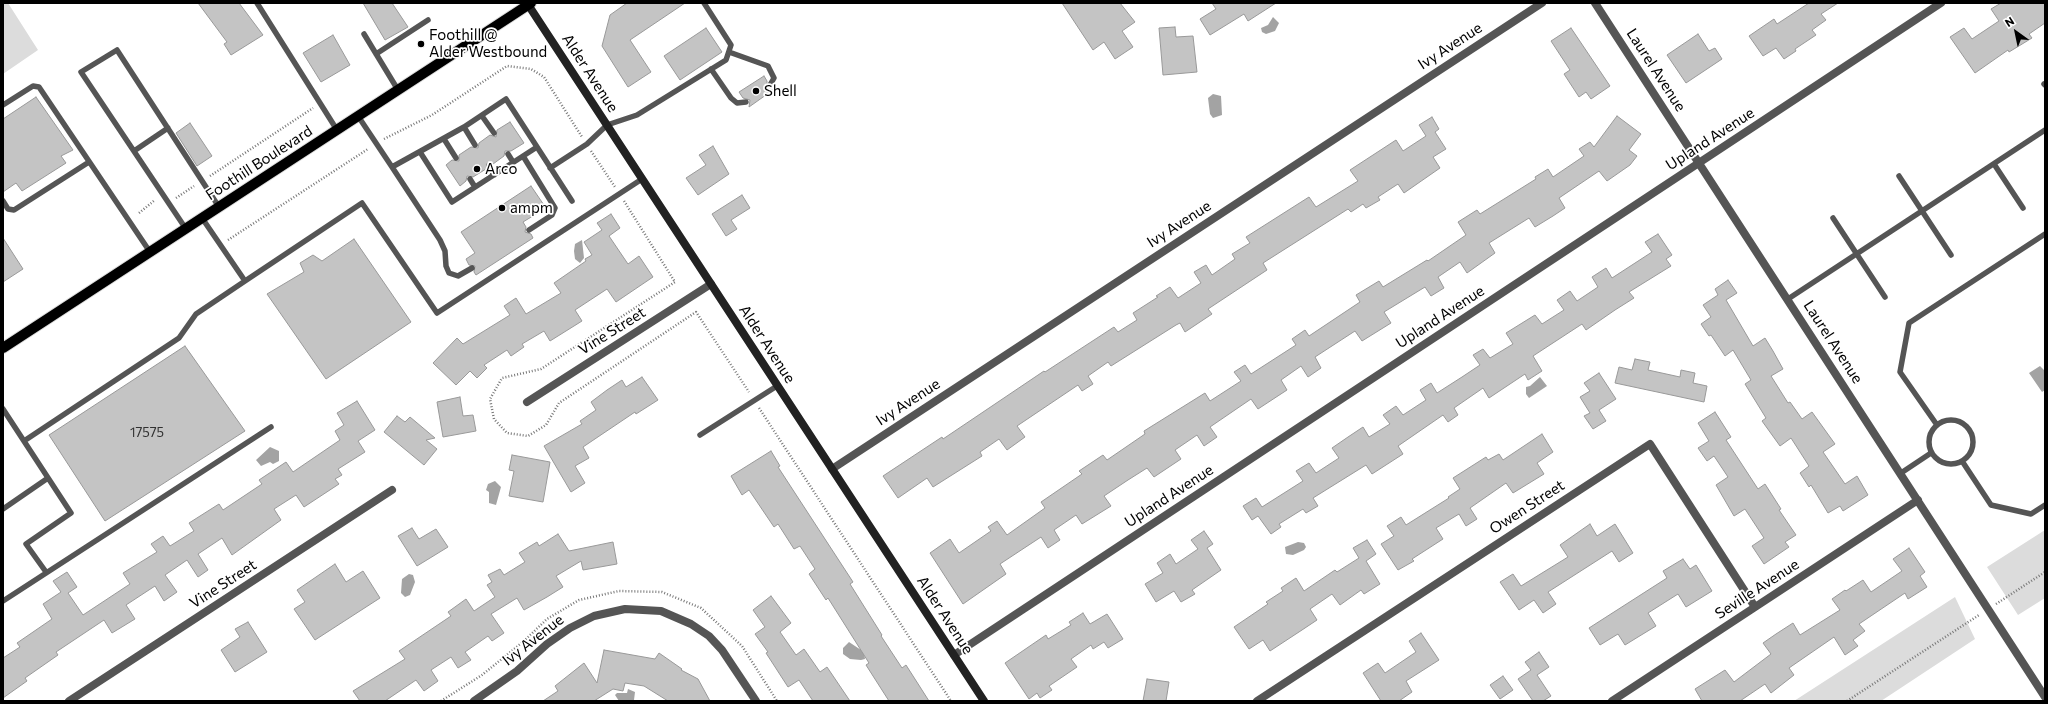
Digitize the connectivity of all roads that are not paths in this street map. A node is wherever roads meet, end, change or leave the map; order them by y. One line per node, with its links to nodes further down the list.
1 (257, 3): 21 (lane)
2 (704, 3): 9 (lane)
3 (1542, 3): 72 (street, Ivy Avenue)
4 (1595, 3): 34 (street, Laurel Avenue)
5 (1941, 3): 34 (street, Upland Avenue)
6 (529, 4): 13 (main road, Foothill Boulevard); 18 (main road, Alder Avenue)
7 (428, 20): 10 (lane)
8 (364, 34): 10 (lane)
9 (729, 52): 11 (lane); 12 (lane)
10 (376, 54): 13 (lane)
11 (711, 69): 14 (lane); 18 (lane)
12 (770, 85)
13 (398, 90): 16 (main road, Foothill Boulevard)
14 (746, 102)
15 (3, 105): 32 (lane)
16 (358, 116): 21 (main road, Foothill Boulevard); 37 (lane)
17 (482, 116): 20 (lane); 23 (lane); 26 (lane)
18 (607, 125): 38 (lane); 42 (main road, Alder Avenue)
19 (168, 128): 27 (lane); 27 (lane); 46 (lane)
20 (464, 128): 24 (lane); 25 (lane)
21 (337, 130): 46 (main road, Foothill Boulevard)
22 (2045, 130): 35 (lane)
23 (494, 132)
24 (444, 139): 28 (lane); 31 (lane)
25 (475, 145)
26 (537, 147): 30 (lane); 38 (lane)
27 (134, 151): 51 (lane)
28 (420, 152): 37 (lane); 43 (lane)
29 (508, 154): 33 (lane)
30 (523, 156): 33 (lane); 52 (lane)
31 (456, 158)
32 (89, 162): 44 (lane); 54 (lane)
33 (514, 162): 39 (lane)
34 (1700, 162): 61 (street, Laurel Avenue); 82 (street, Upland Avenue)
35 (1994, 164): 47 (lane); 48 (lane)
36 (489, 166): 39 (lane)
37 (392, 167): 57 (lane)
38 (550, 168): 45 (lane)
39 (494, 175): 43 (lane)
40 (1899, 176): 48 (lane)
41 (470, 179): 43 (lane)
42 (642, 179): 58 (lane); 59 (main road, Alder Avenue)
43 (475, 187)
44 (3, 201)
45 (572, 201)
46 (219, 207): 49 (main road, Foothill Boulevard)
47 (2023, 208)
48 (1922, 211): 55 (lane); 56 (lane)
49 (202, 218): 51 (main road, Foothill Boulevard); 58 (lane)
50 (1833, 218): 55 (lane)
51 (186, 229): 54 (main road, Foothill Boulevard)
52 (529, 230)
53 (2045, 234): 66 (lane)
54 (150, 252): 62 (main road, Foothill Boulevard)
55 (1857, 255): 60 (lane); 61 (lane)
56 (1951, 255)
57 (472, 268)
58 (245, 281): 69 (lane)
59 (711, 284): 63 (main road, Alder Avenue); 64 (street, Vine Street)
60 (1885, 297)
61 (1788, 299): 73 (street, Laurel Avenue)
62 (3, 348)
63 (778, 386): 68 (lane); 72 (main road, Alder Avenue)
64 (527, 402)
65 (3, 409): 69 (lane)
66 (1937, 425): 70 (lane); 71 (lane)
67 (271, 427): 79 (lane)
68 (700, 435)
69 (24, 441): 74 (lane)
70 (1932, 453): 71 (lane); 73 (lane)
71 (1962, 461): 77 (lane)
72 (832, 469): 82 (main road, Alder Avenue)
73 (1901, 474): 76 (street, Laurel Avenue)
74 (48, 478): 78 (lane); 79 (lane)
75 (392, 490): 84 (street, Vine Street)
76 (1918, 500): 81 (street, Seville Avenue); 83 (street, Laurel Avenue)
77 (2045, 506)
78 (3, 508)
79 (46, 572): 80 (lane)
80 (3, 601)
81 (1755, 607): 88 (street, Owen Street); 89 (street, Seville Avenue)
82 (954, 655): 87 (main road, Alder Avenue)
83 (2045, 697)
84 (69, 701)
85 (474, 701): 86 (street, Ivy Avenue)
86 (756, 701)
87 (984, 701)
88 (1257, 701)
89 (1612, 701)

